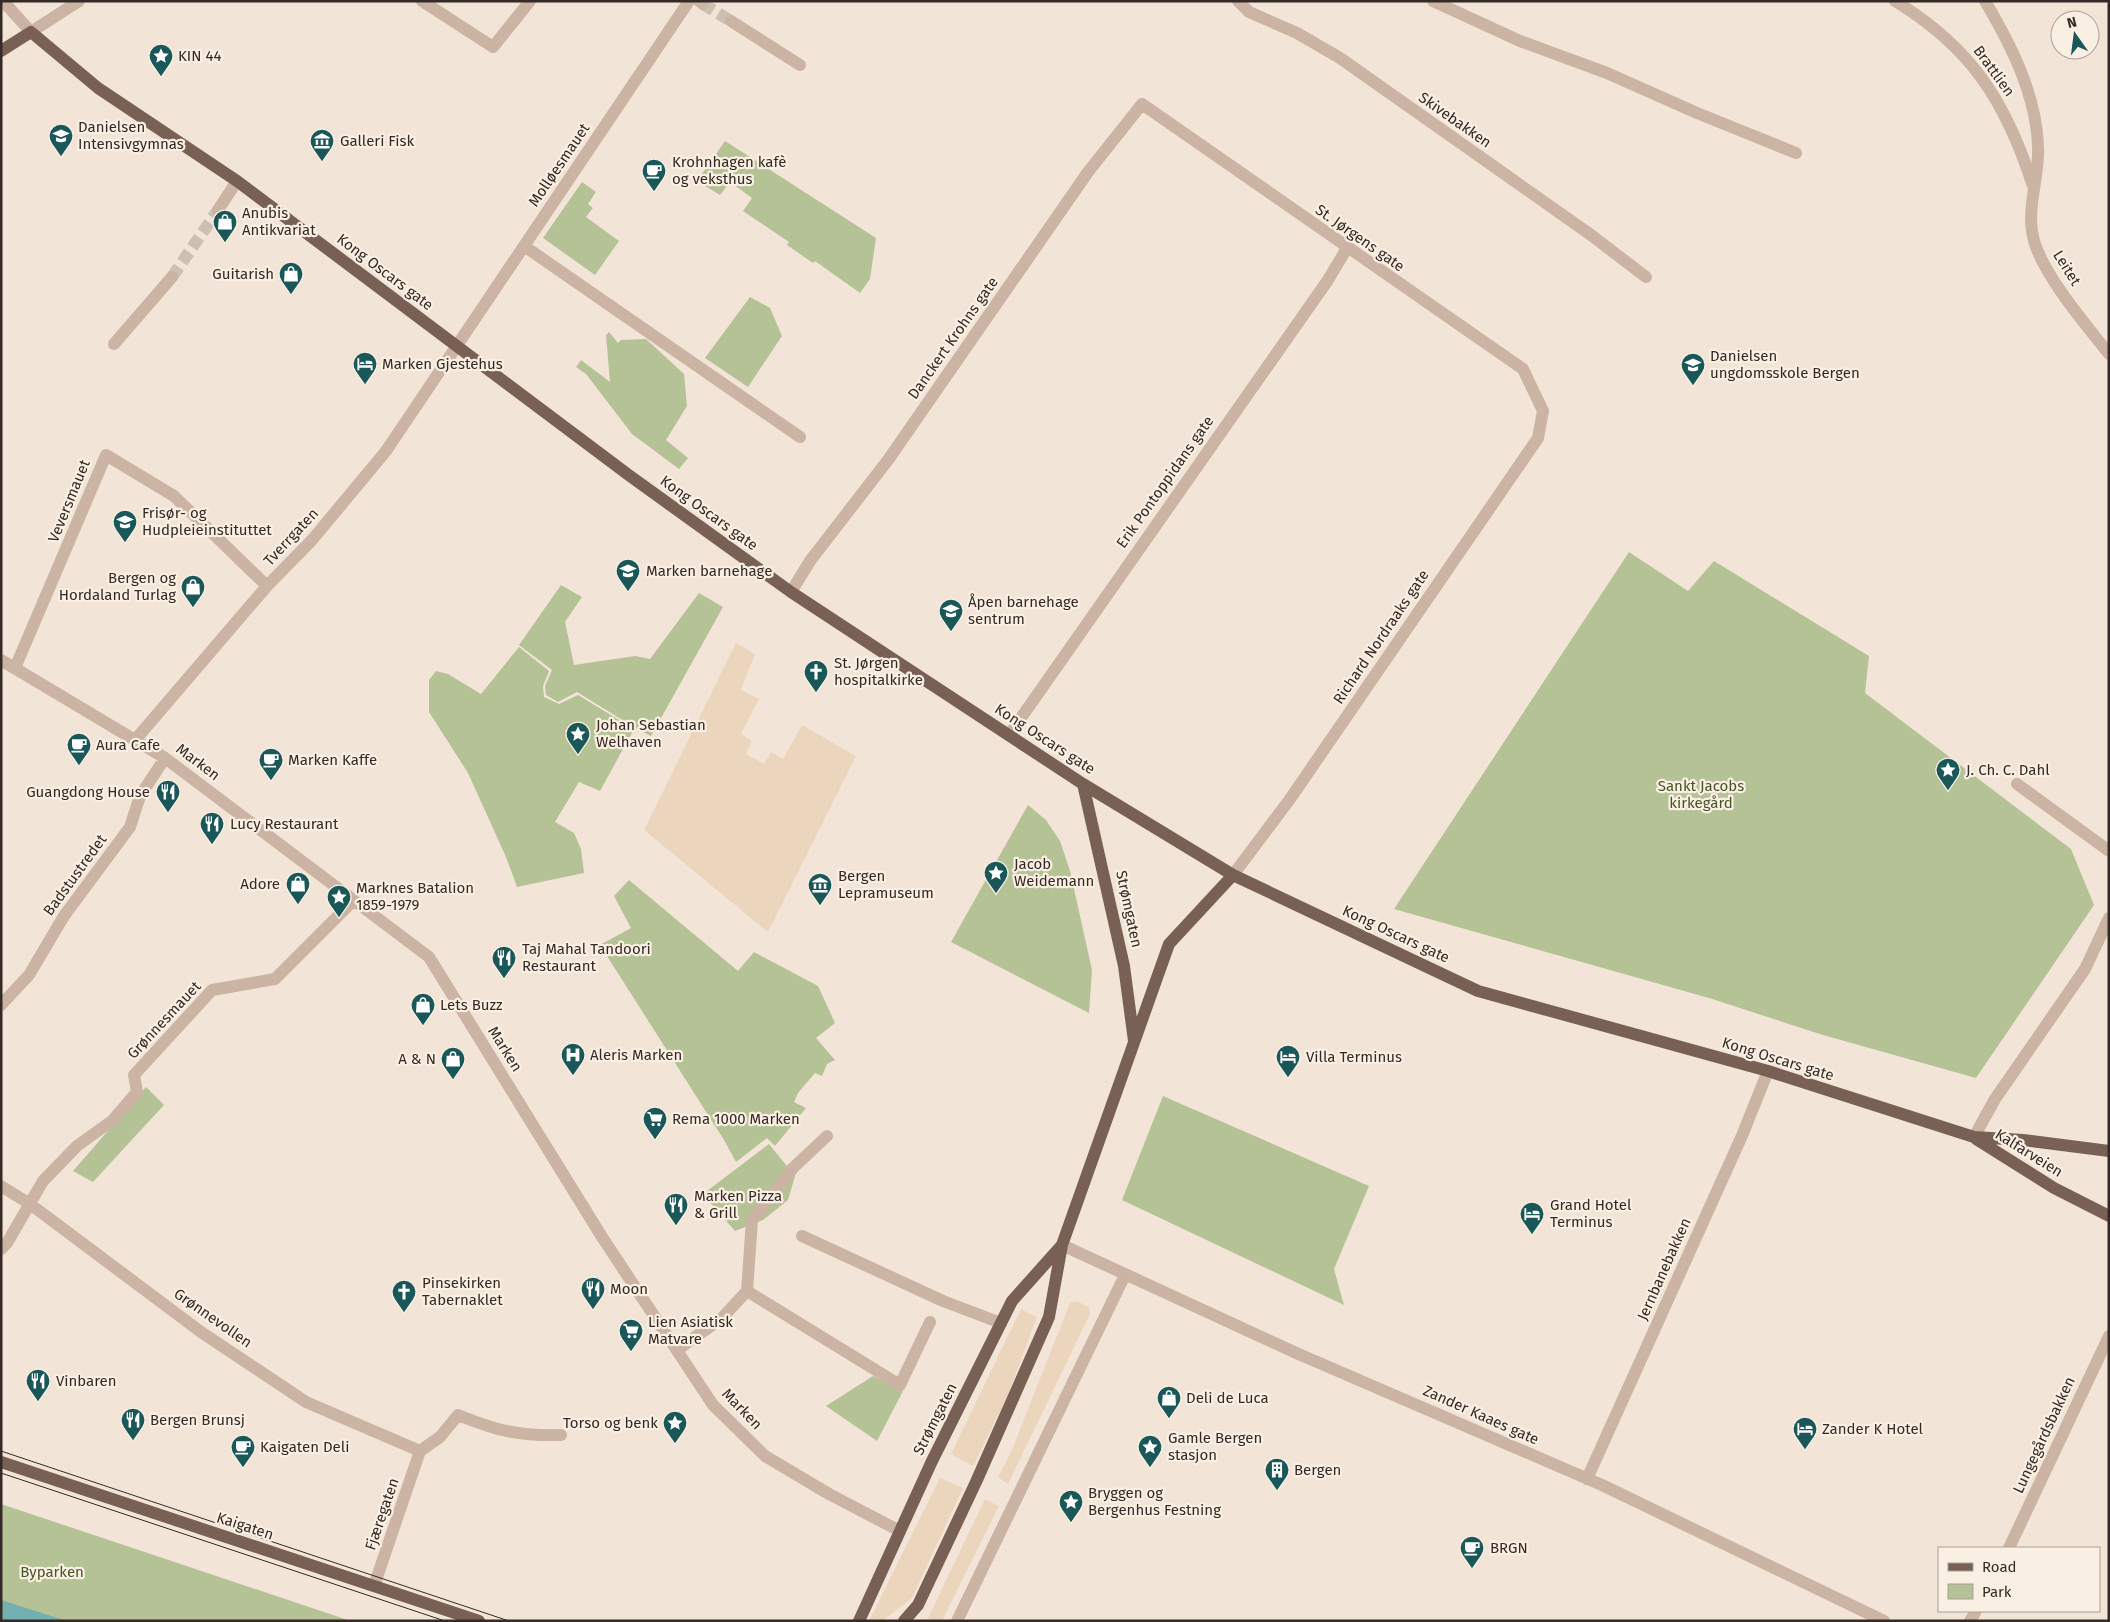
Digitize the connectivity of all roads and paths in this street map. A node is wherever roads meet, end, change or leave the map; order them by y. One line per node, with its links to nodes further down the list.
1 (3, 1): 11 (street, Kong Oscars gate)
2 (78, 1): 11 (street)
3 (422, 1): 4 (street)
4 (530, 1)
5 (689, 1): 19 (street, Molløesmauet)
6 (1238, 1): 22 (street, Skivebakken)
7 (1433, 1): 15 (street)
8 (1896, 1): 17 (street, Brattlien)
9 (1985, 1): 17 (street)
10 (731, 21): 13 (street)
11 (31, 32): 12 (main road); 16 (main road, Kong Oscars gate)
12 (1, 51)
13 (800, 65)
14 (1142, 104): 20 (street, St. Jørgens gate); 29 (street, Danckert Krohns gate)
15 (1796, 153)
16 (237, 181): 18 (street); 24 (main road, Kong Oscars gate)
17 (2033, 186): 25 (street, Leitet)
18 (218, 210)
19 (524, 246): 24 (street, Molløesmauet); 27 (street)
20 (1347, 248): 26 (street, St. Jørgens gate); 32 (street, Erik Pontoppidans gate)
21 (172, 276): 23 (street)
22 (1646, 277)
23 (114, 344)
24 (456, 346): 28 (street, Tverrgaten); 29 (main road, Kong Oscars gate)
25 (2109, 354)
26 (1543, 411): 38 (street, Richard Nordraaks gate)
27 (800, 437)
28 (267, 586): 31 (street, Veversmauet); 33 (street, Tverrgaten)
29 (791, 592): 32 (main road, Kong Oscars gate)
30 (1, 660): 31 (street, Marken)
31 (15, 668): 33 (street, Marken)
32 (1009, 735): 35 (main road, Kong Oscars gate)
33 (136, 739): 34 (street, Marken)
34 (165, 758): 39 (street, Marken); 41 (street, Badstustredet)
35 (1083, 784): 38 (main road, Kong Oscars gate); 42 (main road, Strømgaten)
36 (2017, 784): 37 (street)
37 (2109, 851)
38 (1233, 875): 42 (main road, Strømgaten); 43 (main road, Kong Oscars gate)
39 (353, 901): 48 (street, Grønnesmauet); 58 (street, Marken)
40 (2109, 918): 45 (street)
41 (1, 1005)
42 (1134, 1044): 51 (main road, Strømgaten)
43 (1768, 1071): 45 (main road, Kong Oscars gate); 62 (street, Jernbanebakken)
44 (827, 1136): 54 (street)
45 (1974, 1137): 46 (main road, Kalfarveien); 49 (main road, Kalfarveien)
46 (2109, 1151)
47 (1, 1186): 48 (street, Grønnevollen)
48 (30, 1204): 52 (street, Grønnesmauet); 60 (street, Grønnevollen)
49 (2109, 1216)
50 (802, 1236): 56 (street)
51 (1062, 1245): 53 (street, Zander Kaaes gate); 56 (main road, Strømgaten); 68 (main road, Strømgaten)
52 (1, 1249)
53 (1125, 1275): 62 (street, Zander Kaaes gate); 69 (street)
54 (747, 1291): 55 (street); 58 (street)
55 (930, 1322)
56 (1001, 1323): 63 (main road, Strømgaten)
57 (2109, 1336): 64 (street, Lungegårdsbakken)
58 (677, 1350): 63 (street, Marken)
59 (561, 1435): 60 (street)
60 (420, 1451): 65 (street, Fjæregaten)
61 (1, 1462): 65 (main road, Kaigaten)
62 (1587, 1478): 70 (street, Zander Kaaes gate)
63 (900, 1531): 67 (main road, Strømgaten)
64 (2009, 1547)
65 (374, 1586): 66 (main road, Kaigaten)
66 (478, 1621)
67 (858, 1621)
68 (904, 1621)
69 (957, 1621)
70 (1884, 1621)

